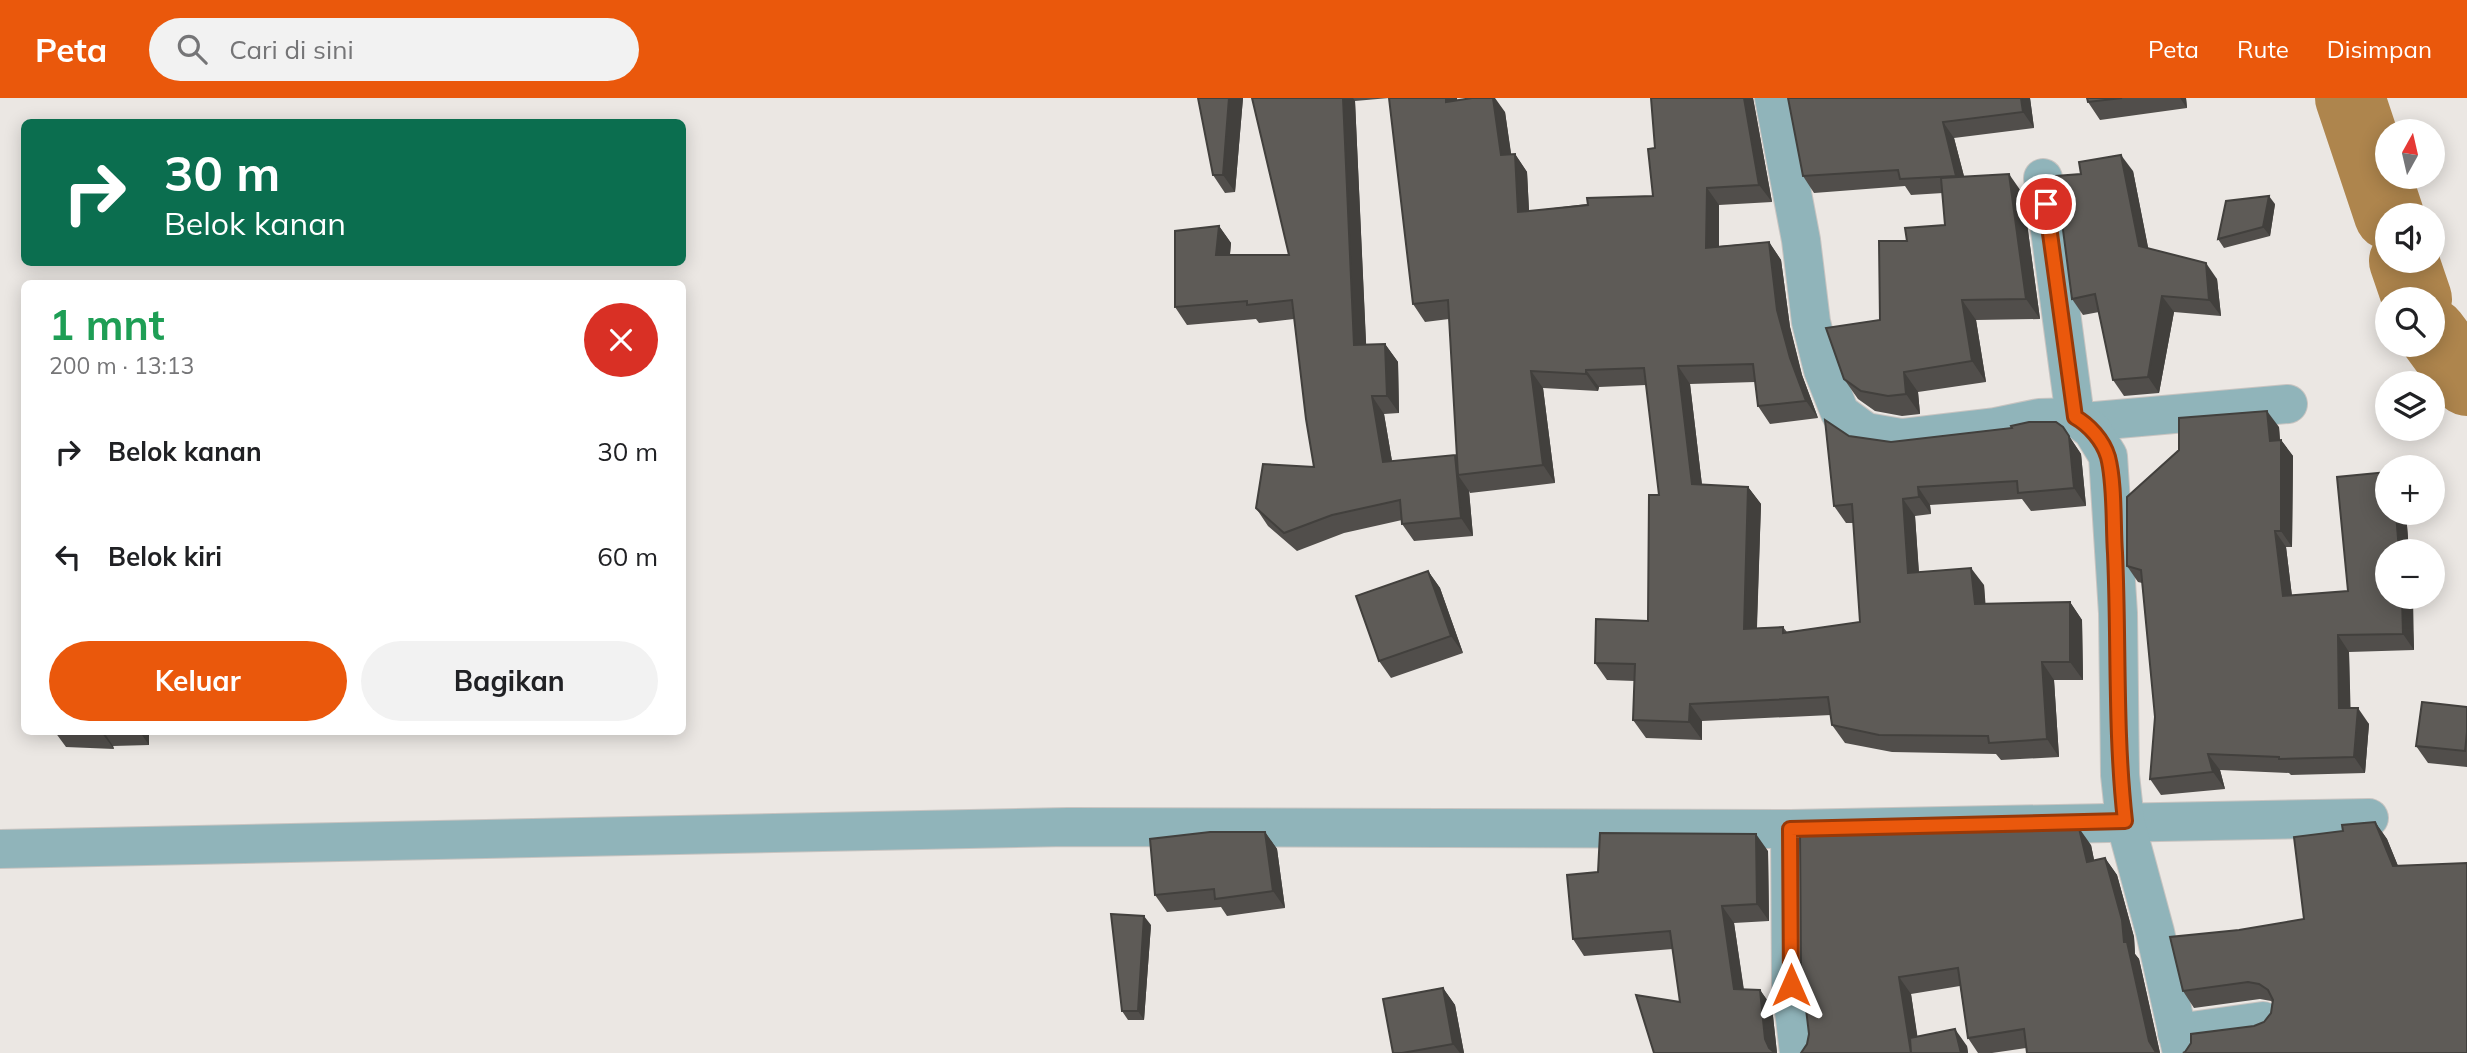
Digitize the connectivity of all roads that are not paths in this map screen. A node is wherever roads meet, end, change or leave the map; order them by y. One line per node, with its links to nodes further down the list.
1 (1773, 98): 4 (street)
2 (2043, 178): 4 (street)
3 (2288, 404): 4 (street)
4 (2079, 420): 6 (street)
5 (2370, 818): 6 (street)
6 (2125, 821): 7 (street); 10 (street)
7 (1790, 829): 8 (street); 11 (street)
8 (0, 849)
9 (2263, 1021): 10 (street)
10 (2180, 1043)
11 (1799, 1053)

